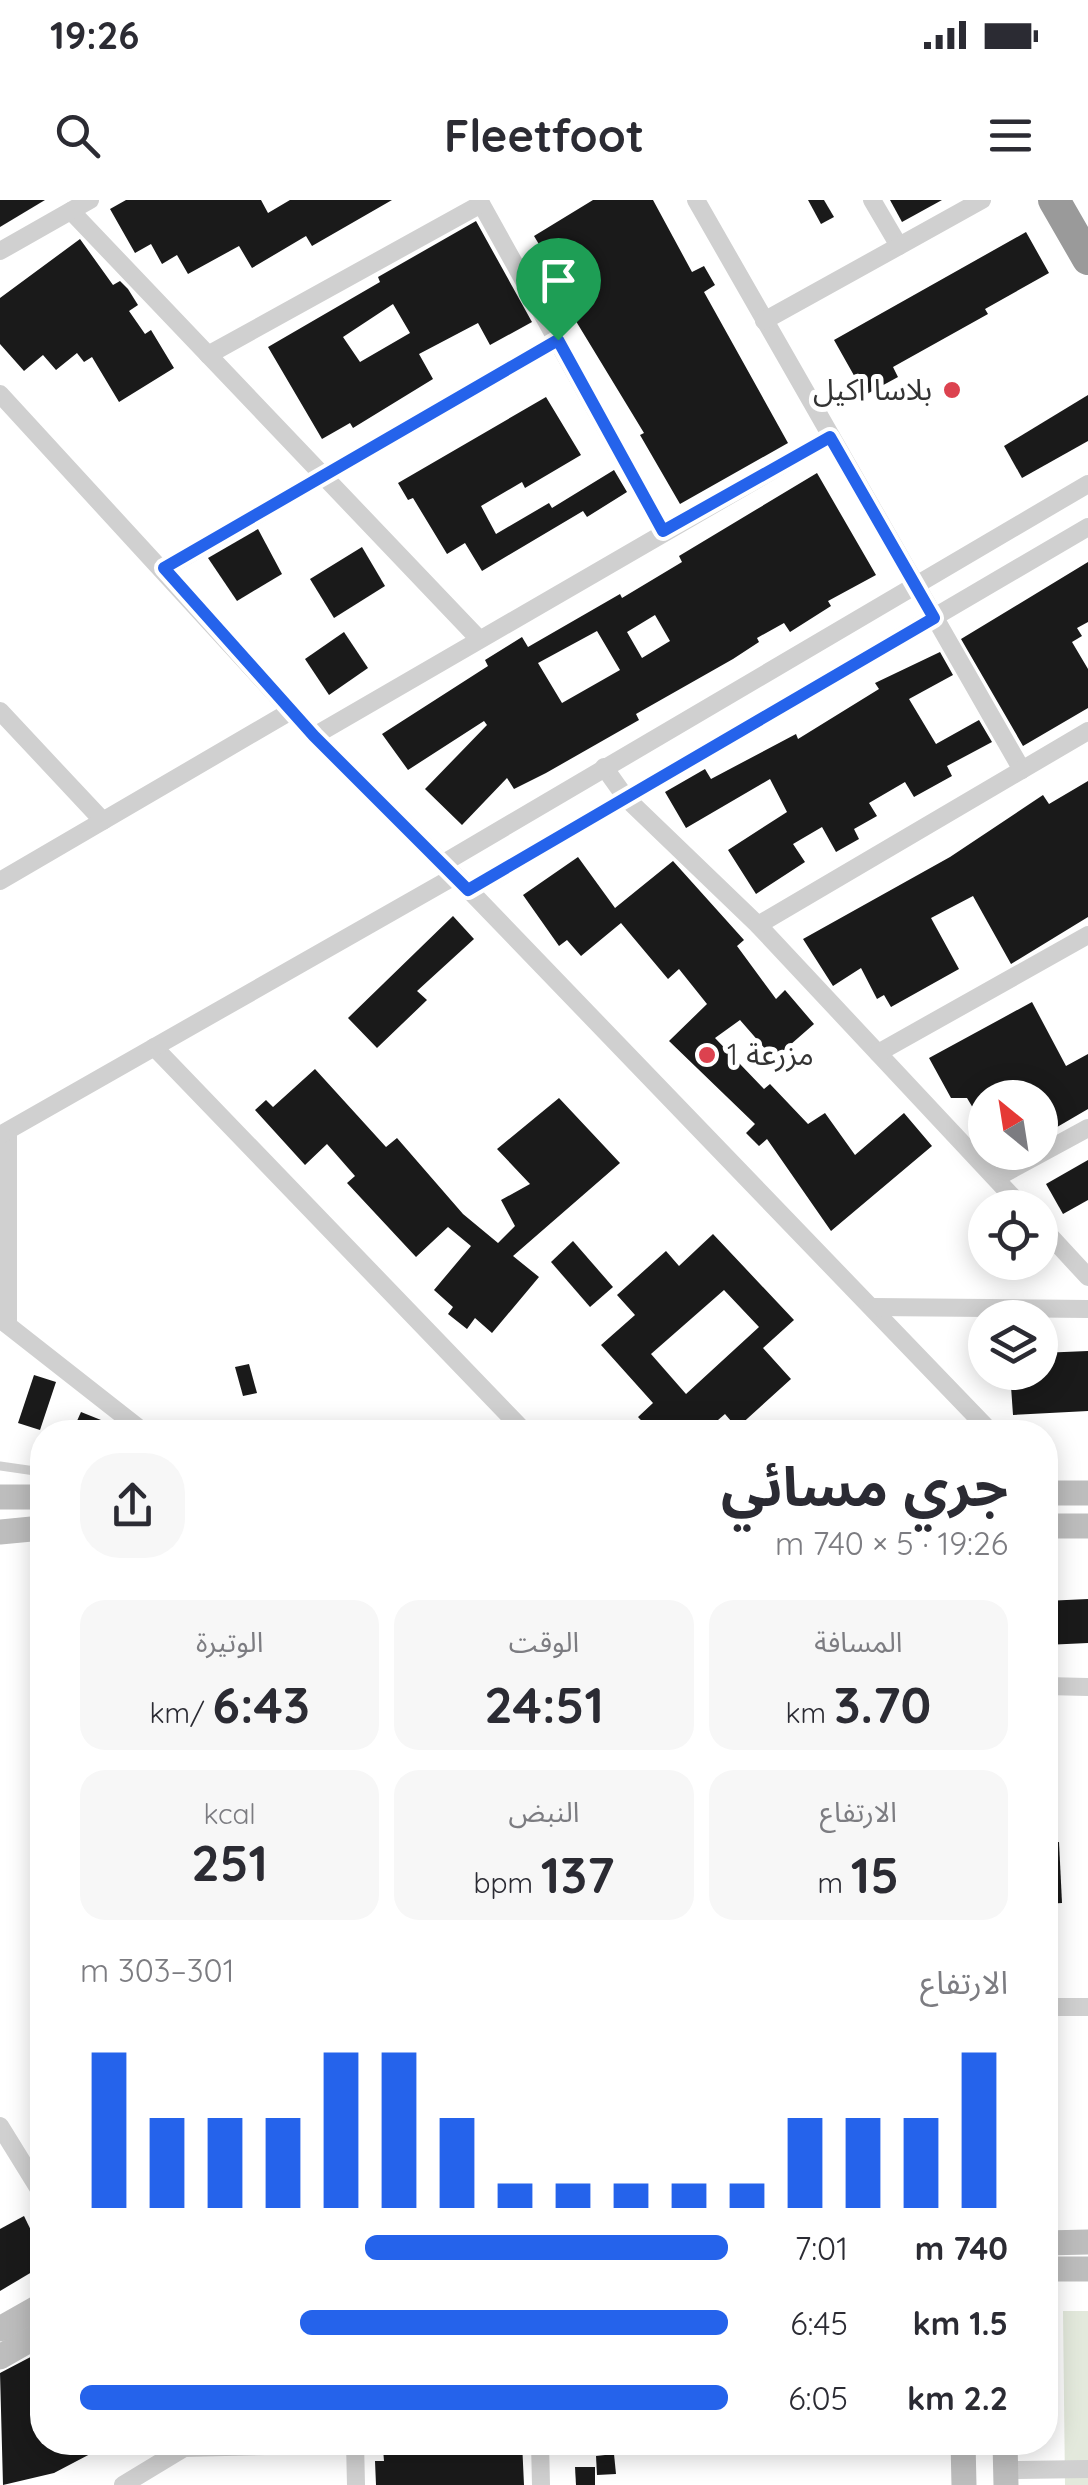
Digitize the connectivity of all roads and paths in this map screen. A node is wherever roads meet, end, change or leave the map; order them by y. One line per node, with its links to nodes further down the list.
1 (90, 200): 7 (street)
2 (696, 200): 11 (street)
3 (872, 200): 8 (street)
4 (982, 200): 8 (street)
5 (1054, 200): 10 (highway)
6 (480, 202): 12 (street); 13 (street)
7 (71, 211): 9 (street); 13 (street)
8 (898, 246): 11 (street)
9 (0, 251)
10 (1088, 259)
11 (764, 321): 15 (street)
12 (558, 340): 16 (street); 19 (street)
13 (208, 355): 16 (street)
14 (0, 394): 20 (street)
15 (830, 437): 19 (street); 21 (street)
16 (323, 476): 20 (street); 23 (street)
17 (1088, 484): 21 (street)
18 (1088, 527): 22 (street)
19 (663, 531): 23 (street)
20 (164, 568): 24 (street)
21 (913, 583): 22 (street); 28 (street)
22 (934, 618): 29 (street); 30 (street)
23 (479, 639): 27 (street)
24 (292, 710): 27 (street); 31 (street)
25 (0, 711): 31 (street)
26 (1088, 731): 29 (street)
27 (314, 736): 32 (street)
28 (604, 767): 30 (street); 32 (street)
29 (1022, 770): 34 (street)
30 (626, 798): 32 (street); 34 (street)
31 (103, 821): 33 (street)
32 (455, 877): 36 (street); 44 (street)
33 (0, 882)
34 (758, 925): 37 (street)
35 (1088, 934): 37 (street)
36 (154, 1047): 39 (street); 48 (street)
37 (878, 1053): 40 (street)
38 (1088, 1128): 40 (street)
39 (4, 1133): 46 (street)
40 (996, 1178): 41 (street)
41 (1007, 1190)
42 (1058, 1245): 43 (street)
43 (1088, 1276)
44 (872, 1307): 45 (street); 49 (street)
45 (1088, 1309)
46 (4, 1322): 47 (street)
47 (129, 1420)
48 (514, 1420)
49 (980, 1420)
50 (0, 1466): 51 (lane)
51 (30, 1470)
52 (1058, 1493): 53 (street)
53 (1088, 1493)
54 (0, 1497): 55 (street)
55 (30, 1497)
56 (1058, 1526): 57 (street)
57 (1088, 1526)
58 (30, 1529): 59 (street)
59 (0, 1532)
60 (1058, 1686): 61 (street)
61 (1088, 1687)
62 (1058, 2007): 63 (street)
63 (1088, 2007)
64 (0, 2126): 65 (street)
65 (30, 2175)
66 (1088, 2242): 67 (street)
67 (1058, 2243)
68 (1058, 2269): 69 (street)
69 (1088, 2269)
70 (30, 2312): 71 (street)
71 (0, 2329)
72 (30, 2340): 73 (street)
73 (0, 2357)
74 (172, 2455): 80 (street)
75 (355, 2455): 81 (street)
76 (540, 2455): 82 (street)
77 (963, 2455): 83 (street)
78 (1088, 2469): 79 (street)
79 (1006, 2478)
80 (123, 2485)
81 (356, 2485)
82 (541, 2485)
83 (964, 2485)

